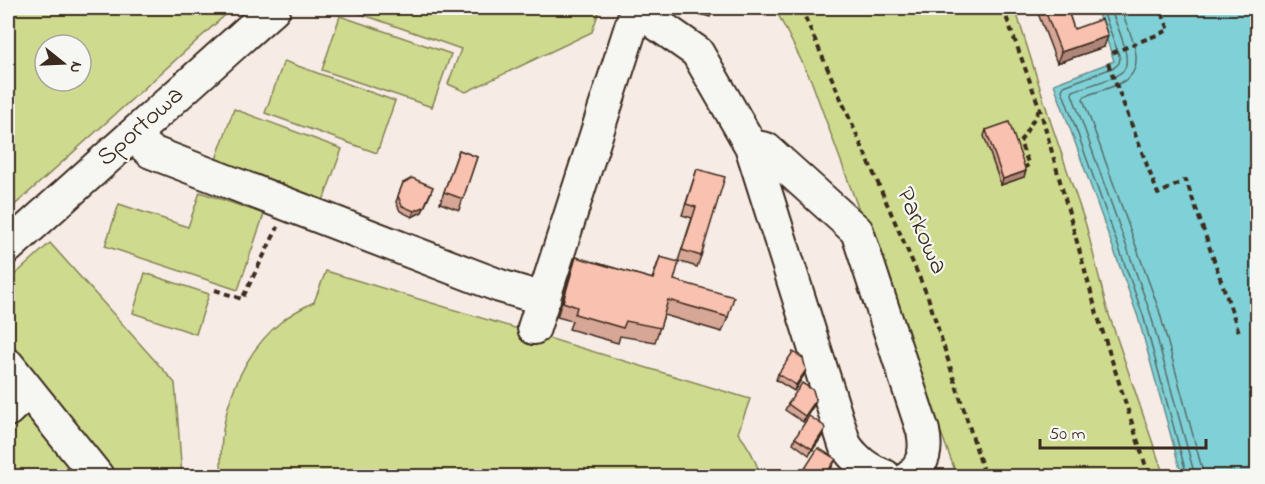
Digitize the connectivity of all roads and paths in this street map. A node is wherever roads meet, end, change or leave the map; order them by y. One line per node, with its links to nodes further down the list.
1 (274, 8): 9 (street, Sportowa)
2 (801, 8): 23 (path, Parkowa)
3 (1003, 8): 8 (path)
4 (1161, 8): 6 (path)
5 (637, 9): 10 (street); 15 (street)
6 (1112, 53)
7 (1108, 63): 17 (path)
8 (1040, 109): 11 (path); 24 (path)
9 (133, 135): 12 (street); 13 (street, Sportowa)
10 (752, 146): 21 (street); 22 (street)
11 (1023, 168)
12 (289, 205): 14 (path); 15 (street)
13 (8, 248)
14 (215, 290)
15 (544, 299): 16 (street)
16 (534, 328)
17 (1239, 332)
18 (8, 366): 19 (street)
19 (18, 400): 20 (street)
20 (98, 477)
21 (885, 477)
22 (911, 477)
23 (985, 477)
24 (1149, 477)

